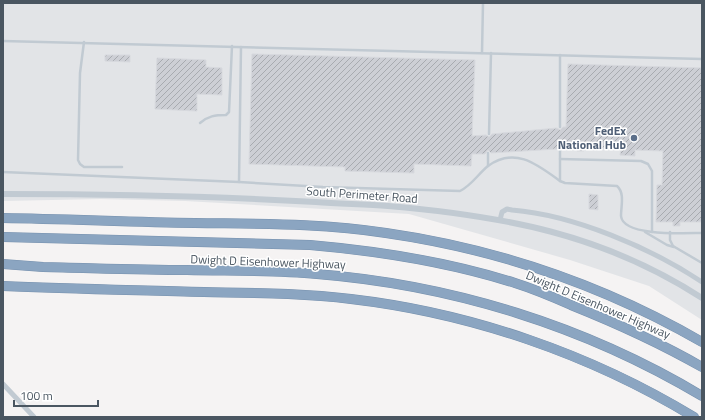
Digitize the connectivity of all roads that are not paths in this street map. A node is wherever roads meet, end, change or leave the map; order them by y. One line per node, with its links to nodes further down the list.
1 (483, 3): 6 (lane)
2 (3, 41): 3 (lane)
3 (84, 42): 4 (lane); 17 (lane)
4 (232, 46): 5 (lane); 10 (lane)
5 (241, 46): 6 (lane); 20 (lane)
6 (482, 53): 7 (lane)
7 (491, 54): 8 (lane); 12 (lane)
8 (560, 55): 9 (lane); 11 (lane)
9 (702, 60)
10 (200, 123)
11 (560, 128)
12 (489, 134)
13 (560, 149): 15 (lane)
14 (488, 153): 16 (lane)
15 (560, 159): 19 (lane); 25 (lane)
16 (488, 166): 19 (lane); 20 (lane)
17 (122, 167)
18 (3, 172): 20 (lane)
19 (560, 181): 24 (lane)
20 (239, 182)
21 (3, 194): 23 (street, South Perimeter Road)
22 (3, 218): 39 (highway)
23 (500, 220): 36 (street); 38 (street, South Perimeter Road)
24 (642, 231): 25 (lane); 31 (lane)
25 (652, 232): 26 (lane)
26 (670, 232): 27 (lane); 31 (lane)
27 (702, 233)
28 (3, 234): 30 (highway)
29 (3, 237): 30 (highway, Dwight D Eisenhower Highway)
30 (44, 238): 40 (highway, Dwight D Eisenhower Highway)
31 (675, 248): 32 (lane)
32 (702, 263)
33 (3, 264): 34 (highway, Dwight D Eisenhower Highway)
34 (44, 267): 35 (highway); 42 (highway, Dwight D Eisenhower Highway)
35 (3, 268)
36 (702, 282)
37 (3, 286): 44 (highway)
38 (702, 298)
39 (702, 342)
40 (702, 367)
41 (3, 384): 43 (street)
42 (702, 396)
43 (34, 417)
44 (694, 417)

